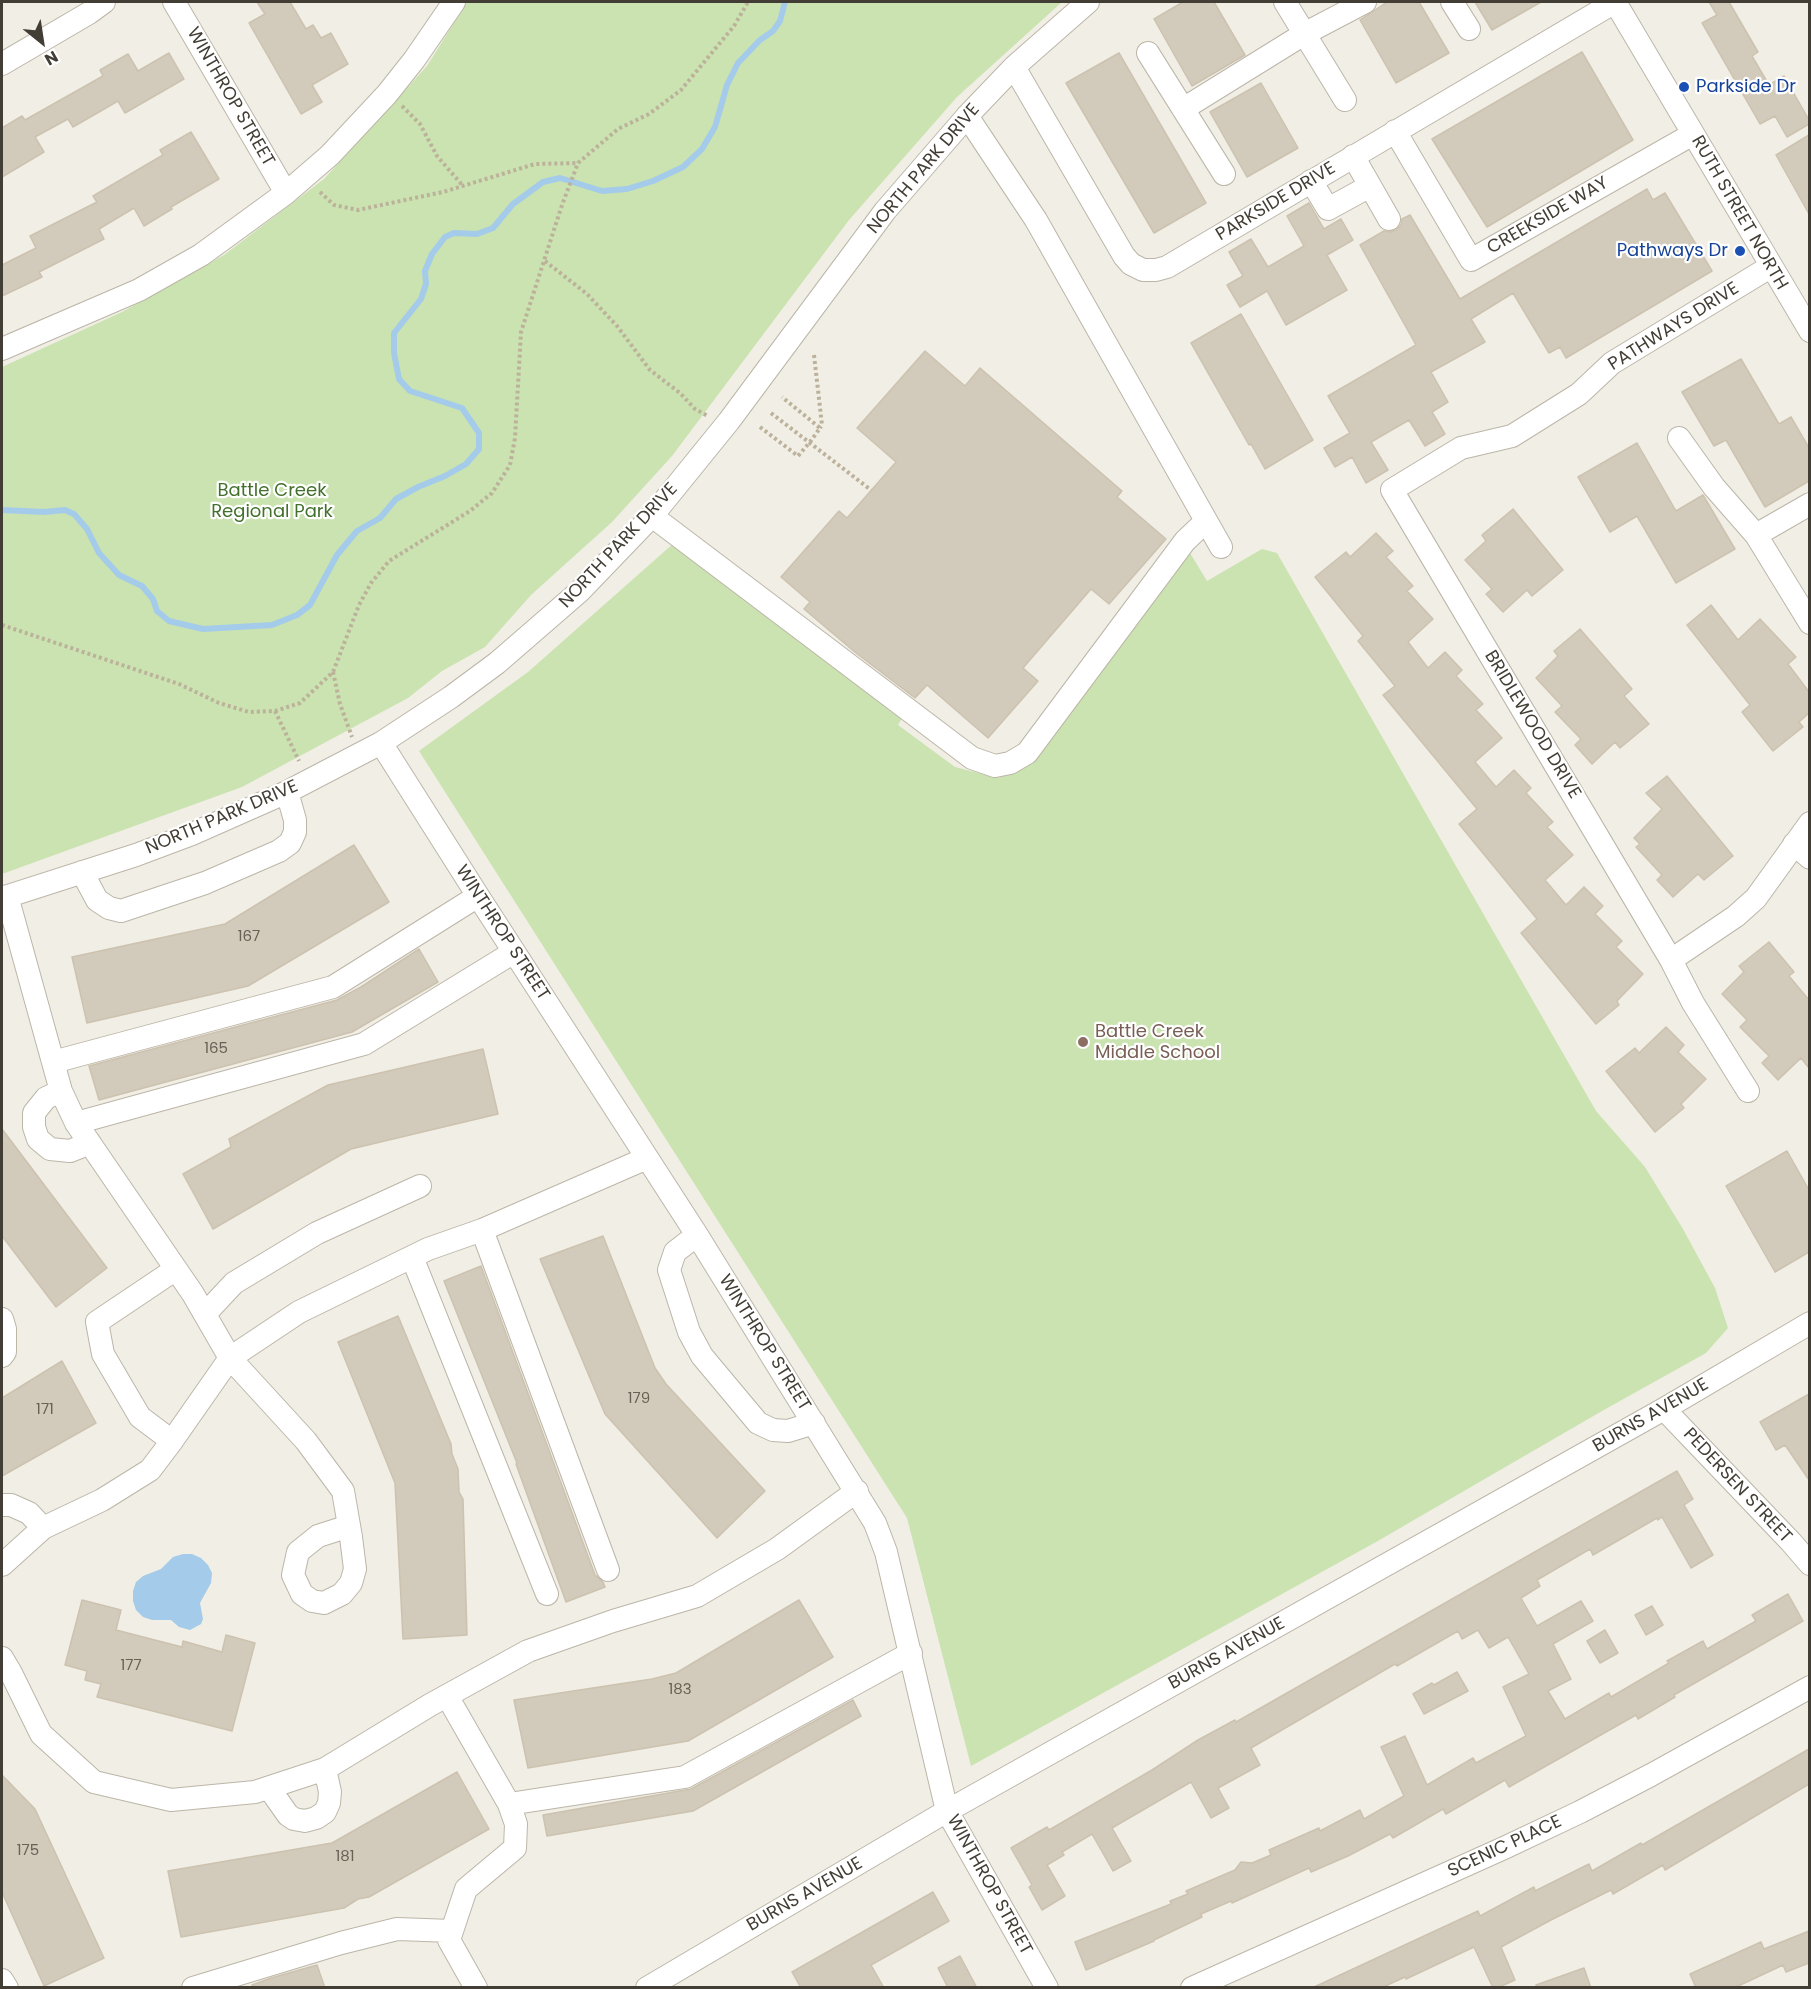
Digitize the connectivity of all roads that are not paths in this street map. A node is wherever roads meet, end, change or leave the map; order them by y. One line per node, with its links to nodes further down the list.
1 (104, 2): 12 (street)
2 (174, 2): 23 (street, WINTHROP STREET)
3 (454, 2): 23 (street)
4 (1088, 2): 13 (street, NORTH PARK DRIVE)
5 (1285, 2): 10 (street)
6 (1365, 2): 10 (street)
7 (1452, 2): 9 (street)
8 (1615, 2): 17 (street, PARKSIDE DRIVE); 18 (street, RUTH STREET NORTH)
9 (1470, 29)
10 (1304, 34): 14 (street); 15 (street)
11 (1148, 53): 15 (street)
12 (2, 64)
13 (1014, 66): 16 (street, NORTH PARK DRIVE); 21 (street, PARKSIDE DRIVE)
14 (1345, 100)
15 (1183, 110): 20 (street)
16 (967, 116): 31 (street, NORTH PARK DRIVE); 32 (street)
17 (1395, 131): 18 (street, CREEKSIDE WAY); 19 (street, PARKSIDE DRIVE)
18 (1692, 134): 25 (street, RUTH STREET NORTH)
19 (1353, 156): 21 (street, PARKSIDE DRIVE); 22 (street)
20 (1224, 174)
21 (1311, 181): 22 (street)
22 (1370, 186): 24 (street)
23 (286, 193): 27 (street)
24 (1389, 219)
25 (1770, 267): 26 (street, RUTH STREET NORTH); 29 (street, PATHWAYS DRIVE)
26 (1809, 332)
27 (2, 349)
28 (1679, 438): 33 (street)
29 (1392, 490): 44 (street, BRIDLEWOOD DRIVE)
30 (1809, 504): 33 (street)
31 (652, 516): 32 (street); 36 (street, NORTH PARK DRIVE)
32 (1206, 521): 34 (street)
33 (1756, 535): 35 (street)
34 (1221, 547)
35 (1809, 623)
36 (381, 743): 37 (street, NORTH PARK DRIVE); 41 (street, WINTHROP STREET)
37 (287, 792): 40 (street, NORTH PARK DRIVE); 40 (street)
38 (1809, 823): 39 (street)
39 (1802, 851): 44 (street)
40 (82, 872): 42 (street, NORTH PARK DRIVE)
41 (478, 896): 43 (street, WINTHROP STREET); 45 (street)
42 (4, 898): 45 (street)
43 (514, 952): 48 (street); 50 (street, WINTHROP STREET)
44 (1671, 960): 46 (street, BRIDLEWOOD DRIVE)
45 (54, 1062): 47 (street)
46 (1748, 1090)
47 (61, 1091): 48 (street); 49 (street)
48 (76, 1123): 49 (street)
49 (90, 1143): 55 (street)
50 (647, 1158): 52 (street); 53 (street, WINTHROP STREET)
51 (420, 1186): 56 (street)
52 (482, 1230): 54 (street); 70 (street)
53 (697, 1235): 62 (street, WINTHROP STREET); 62 (street)
54 (412, 1257): 60 (street); 71 (street)
55 (176, 1269): 56 (street); 63 (street)
56 (205, 1314): 60 (street)
57 (2, 1318): 59 (street)
58 (1809, 1323): 61 (street, BURNS AVENUE)
59 (2, 1356)
60 (230, 1358): 63 (street); 66 (street)
61 (1664, 1409): 68 (street, PEDERSEN STREET); 79 (street, BURNS AVENUE)
62 (814, 1423): 64 (street, WINTHROP STREET)
63 (172, 1442): 67 (street)
64 (857, 1491): 72 (street, WINTHROP STREET); 75 (street)
65 (2, 1505): 67 (street)
66 (349, 1526)
67 (43, 1528): 69 (street)
68 (1809, 1564)
69 (2, 1565)
70 (608, 1570)
71 (547, 1594)
72 (911, 1653): 78 (street); 79 (street, WINTHROP STREET)
73 (2, 1658): 77 (street)
74 (1809, 1687): 88 (street, SCENIC PLACE)
75 (447, 1696): 76 (street); 78 (street)
76 (325, 1769): 77 (street); 77 (street)
77 (269, 1788)
78 (509, 1804): 80 (street)
79 (947, 1811): 82 (street, BURNS AVENUE); 87 (street, WINTHROP STREET)
80 (452, 1931): 84 (street); 85 (street)
81 (2, 1980): 83 (street)
82 (668, 1981): 86 (street, BURNS AVENUE)
83 (7, 1988)
84 (193, 1988)
85 (476, 1988)
86 (647, 1988)
87 (1047, 1988)
88 (1192, 1988)

